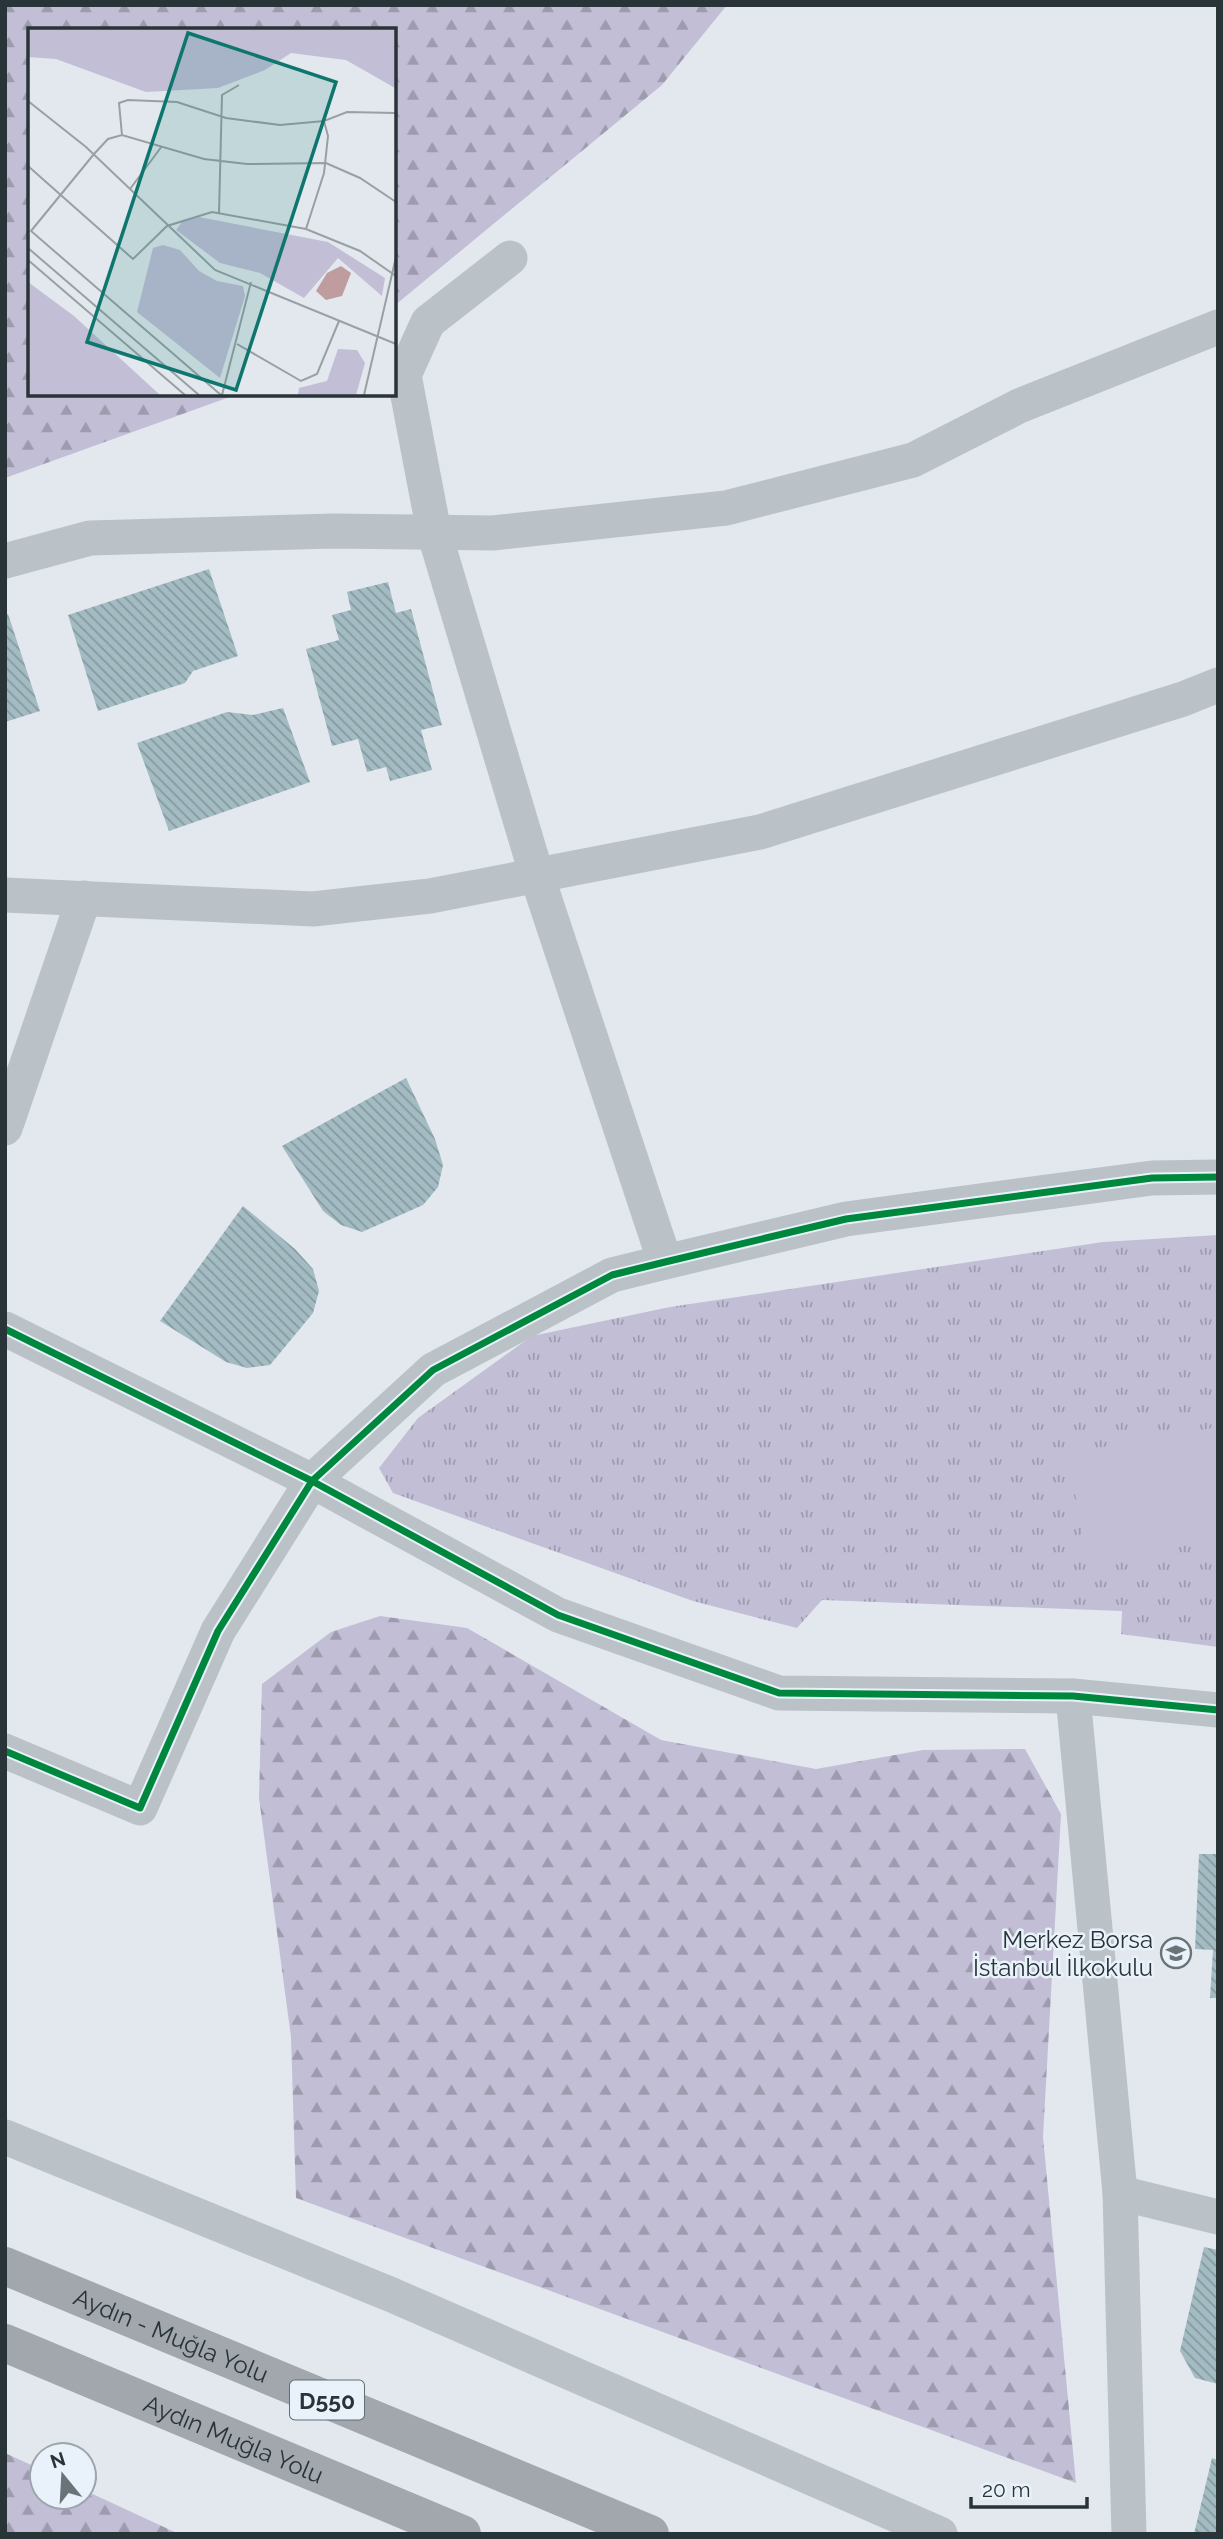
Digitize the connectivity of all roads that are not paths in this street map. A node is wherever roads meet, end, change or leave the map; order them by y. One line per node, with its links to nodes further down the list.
1 (510, 258): 3 (street)
2 (1218, 327): 3 (street)
3 (434, 532): 4 (street); 6 (street)
4 (5, 561)
5 (1218, 685): 6 (street)
6 (537, 876): 8 (street); 11 (street)
7 (5, 895): 8 (street)
8 (84, 898): 9 (street)
9 (5, 1128)
10 (1218, 1177): 11 (street)
11 (665, 1262): 13 (street)
12 (5, 1329): 13 (street)
13 (312, 1481): 14 (street); 16 (street)
14 (1073, 1696): 15 (street); 18 (street)
15 (1218, 1710)
16 (5, 1751)
17 (5, 2137): 24 (street)
18 (1120, 2193): 19 (street); 25 (street)
19 (1218, 2217)
20 (5, 2266): 23 (highway, Aydın - Muğla Yolu / D550)
21 (5, 2343): 22 (highway, Aydın Muğla Yolu)
22 (463, 2534)
23 (650, 2534)
24 (940, 2534)
25 (1129, 2534)

